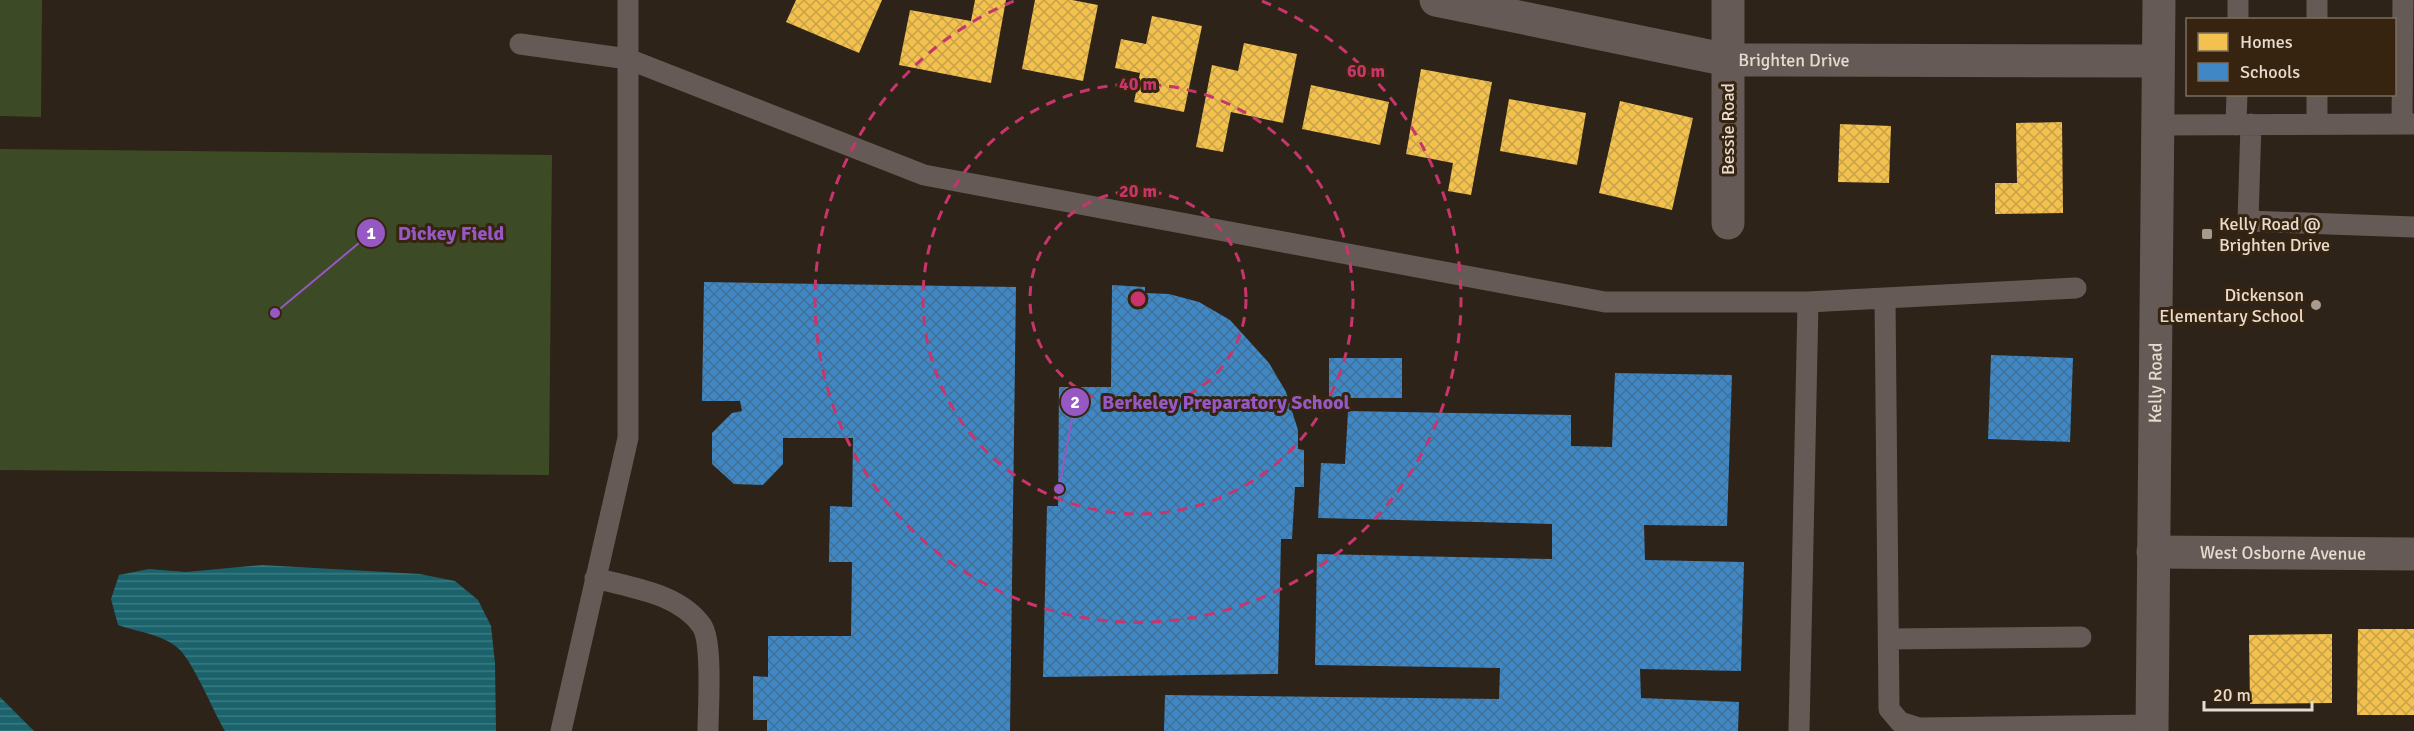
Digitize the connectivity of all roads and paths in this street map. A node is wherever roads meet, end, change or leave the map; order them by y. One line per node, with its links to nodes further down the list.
1 (628, 0): 11 (lane)
2 (1436, 0): 12 (street, Brighten Drive)
3 (1728, 0): 12 (street, Bessie Road)
4 (2159, 0): 13 (street, Kelly Road)
5 (2238, 0): 8 (lane)
6 (2317, 0): 9 (lane)
7 (2403, 0): 17 (lane)
8 (2238, 18)
9 (2317, 18)
10 (520, 44): 11 (lane)
11 (628, 59): 24 (lane); 27 (lane)
12 (1728, 60): 13 (street, Brighten Drive); 20 (street, Bessie Road)
13 (2158, 60): 18 (street, Kelly Road)
14 (2237, 96): 19 (lane)
15 (2317, 96): 16 (lane)
16 (2317, 124): 17 (lane); 19 (lane)
17 (2408, 124)
18 (2157, 125): 19 (lane); 25 (street, Kelly Road)
19 (2244, 125): 21 (lane)
20 (1728, 223)
21 (2414, 227)
22 (2076, 288): 23 (lane)
23 (1886, 298): 24 (lane); 29 (lane)
24 (1808, 302): 34 (lane)
25 (2153, 552): 26 (street, West Osborne Avenue); 30 (street, Kelly Road)
26 (2414, 554)
27 (595, 578): 32 (lane); 33 (lane)
28 (2081, 637): 29 (lane)
29 (1889, 639): 31 (lane)
30 (2152, 728): 31 (lane)
31 (1994, 729)
32 (561, 731)
33 (708, 731)
34 (1799, 731)

